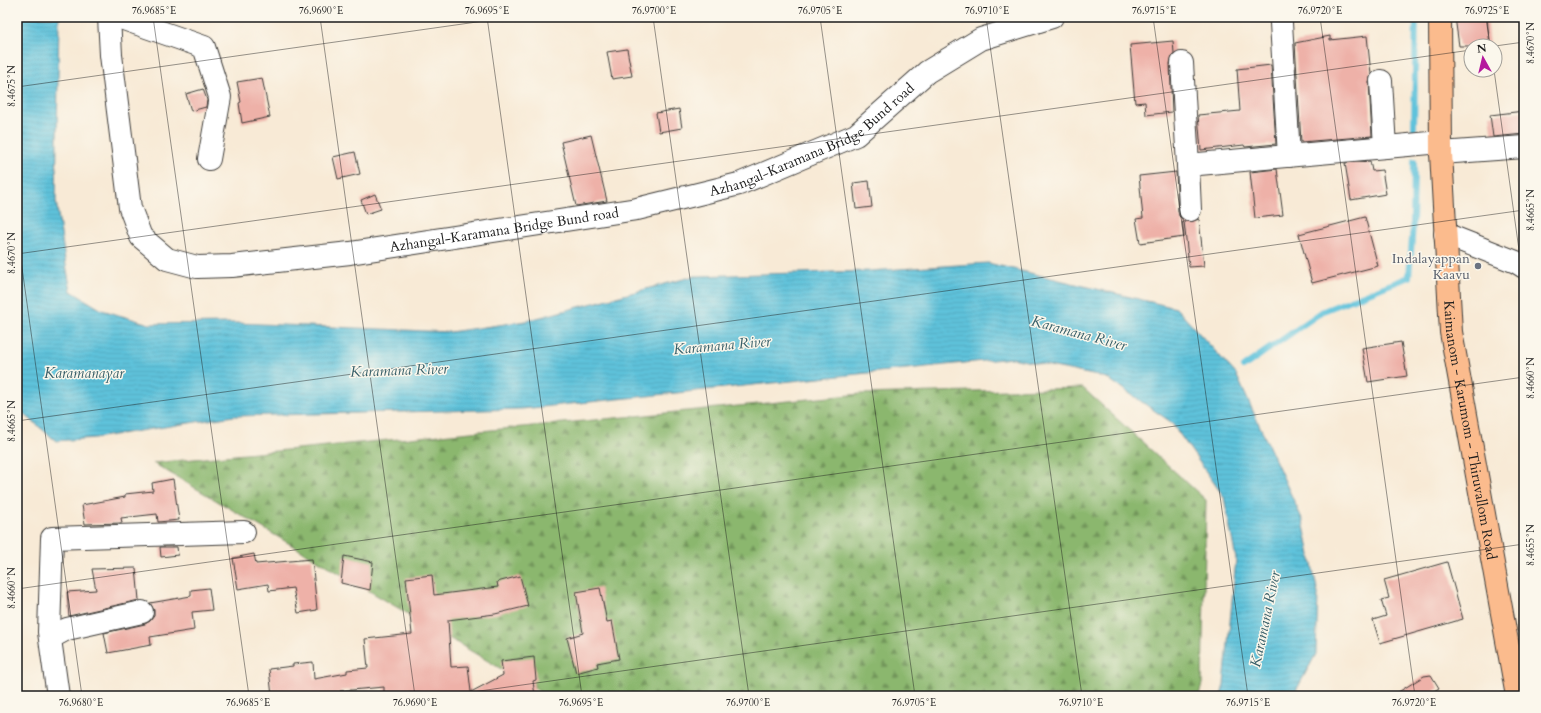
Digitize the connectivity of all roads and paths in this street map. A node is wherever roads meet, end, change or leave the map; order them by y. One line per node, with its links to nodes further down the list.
1 (109, 17): 3 (street, Azhangal-Karamana Bridge Bund road)
2 (118, 17): 12 (street)
3 (1052, 17)
4 (1440, 17): 9 (main road, Kaimanom - Karumom - Thiruvallom Road)
5 (1281, 23): 11 (street)
6 (1182, 63): 13 (street)
7 (1381, 81): 8 (street)
8 (1385, 147): 9 (street); 11 (street)
9 (1441, 147): 10 (street); 15 (main road, Kaimanom - Karumom - Thiruvallom Road)
10 (1524, 147)
11 (1289, 156): 13 (street)
12 (209, 159)
13 (1188, 165): 14 (street)
14 (1190, 210)
15 (1445, 234): 16 (street); 20 (main road, Kaimanom - Karumom - Thiruvallom Road)
16 (1524, 267)
17 (244, 532): 19 (street)
18 (142, 612): 19 (street)
19 (50, 638): 21 (street)
20 (1519, 688)
21 (58, 696)

